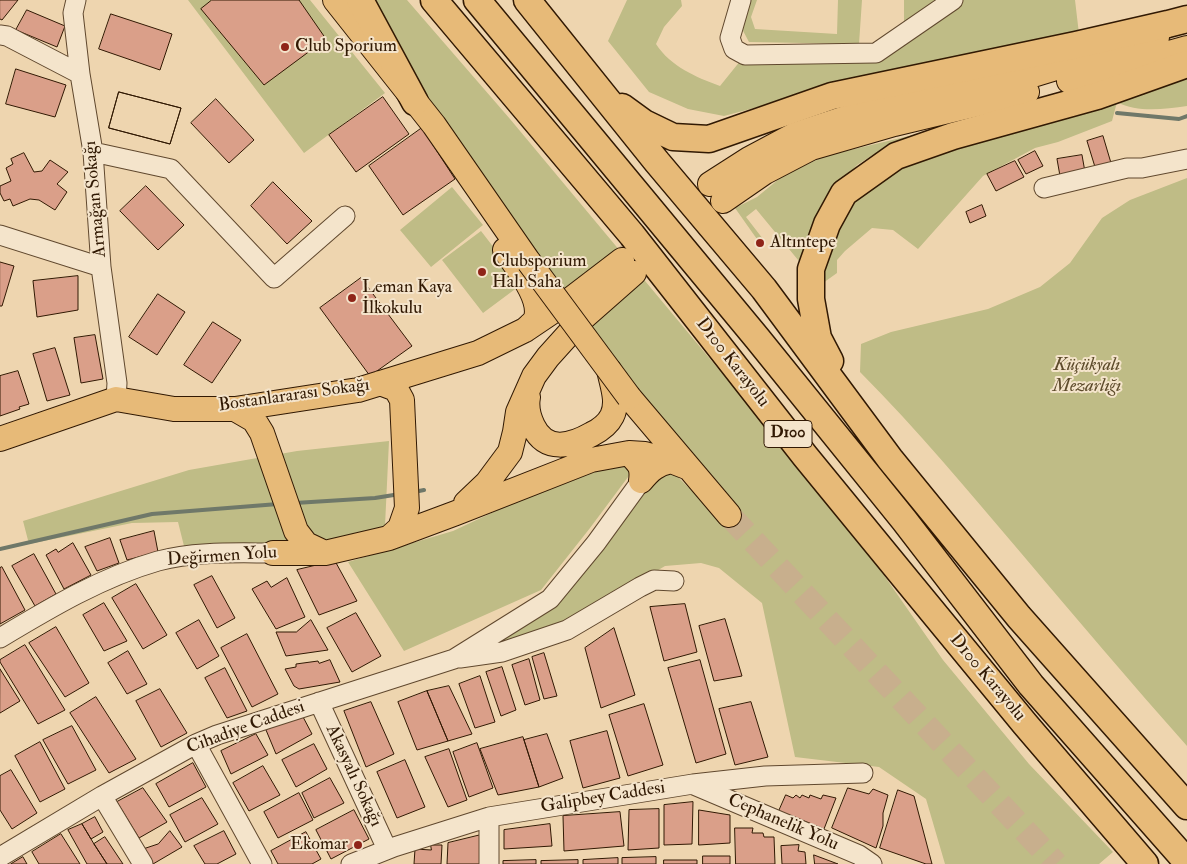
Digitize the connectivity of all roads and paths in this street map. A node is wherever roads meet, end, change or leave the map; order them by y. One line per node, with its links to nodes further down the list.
1 (76, 0): 15 (street, Armağan Sokağı)
2 (336, 0): 18 (main road)
3 (360, 0): 18 (highway)
4 (434, 0): 65 (highway, D100 Karayolu / D100)
5 (477, 0): 16 (highway, D100 Karayolu / D100)
6 (491, 0): 16 (highway)
7 (527, 0): 17 (highway)
8 (741, 0): 9 (street)
9 (953, 0)
10 (1187, 18): 17 (highway)
11 (1187, 27): 13 (main road)
12 (0, 36): 15 (street)
13 (1187, 48)
14 (1187, 64): 36 (highway)
15 (80, 74): 19 (street, Armağan Sokağı)
16 (548, 86): 59 (highway, D100 Karayolu / D100)
17 (596, 87): 36 (highway)
18 (415, 102): 20 (main road)
19 (93, 152): 23 (street); 25 (street, Armağan Sokağı)
20 (458, 158): 26 (main road); 31 (main road, bridge)
21 (1187, 158): 22 (street)
22 (1044, 188)
23 (345, 216)
24 (0, 235): 25 (street)
25 (101, 267): 29 (street, Armağan Sokağı)
26 (525, 330): 27 (main road, Bostanlararası Sokağı); 28 (main road, Bostanlararası Sokağı)
27 (534, 376): 31 (main road); 39 (main road)
28 (380, 384): 30 (main road, Bostanlararası Sokağı); 42 (main road)
29 (116, 399): 32 (main road, Bostanlararası Sokağı); 34 (main road, Bostanlararası Sokağı)
30 (284, 401): 32 (main road, Bostanlararası Sokağı); 33 (main road)
31 (622, 402): 37 (main road)
32 (235, 409): 33 (main road)
33 (262, 433): 41 (main road)
34 (0, 439)
35 (628, 453): 37 (main road, Değirmen Yolu); 38 (main road); 39 (main road, Değirmen Yolu)
36 (890, 459): 49 (highway)
37 (680, 464): 38 (main road); 40 (main road)
38 (641, 481): 47 (street, Cihadiye Caddesi)
39 (456, 513): 42 (main road, Değirmen Yolu)
40 (729, 515)
41 (294, 526): 43 (main road); 44 (main road)
42 (389, 538): 44 (main road, Değirmen Yolu)
43 (273, 553): 44 (main road, Değirmen Yolu); 46 (street, Değirmen Yolu)
44 (325, 553)
45 (674, 581): 47 (street, Cihadiye Caddesi)
46 (0, 638)
47 (454, 659): 48 (street, Cihadiye Caddesi)
48 (318, 702): 50 (street, Cihadiye Caddesi); 57 (street, Akasyalı Sokağı)
49 (1105, 715): 54 (highway); 56 (highway)
50 (196, 744): 53 (street, Cihadiye Caddesi); 61 (street)
51 (863, 773): 52 (street, Galipbey Caddesi)
52 (692, 784): 55 (street, Galipbey Caddesi); 64 (street, Cephanelik Yolu)
53 (102, 796): 58 (street, Cihadiye Caddesi); 60 (street)
54 (1187, 806)
55 (489, 817): 57 (street, Galipbey Caddesi); 63 (street)
56 (1187, 823)
57 (391, 853): 62 (street, Galipbey Caddesi)
58 (0, 857)
59 (1187, 862)
60 (143, 864)
61 (262, 864)
62 (351, 864)
63 (489, 864)
64 (872, 864)
65 (1145, 864)

